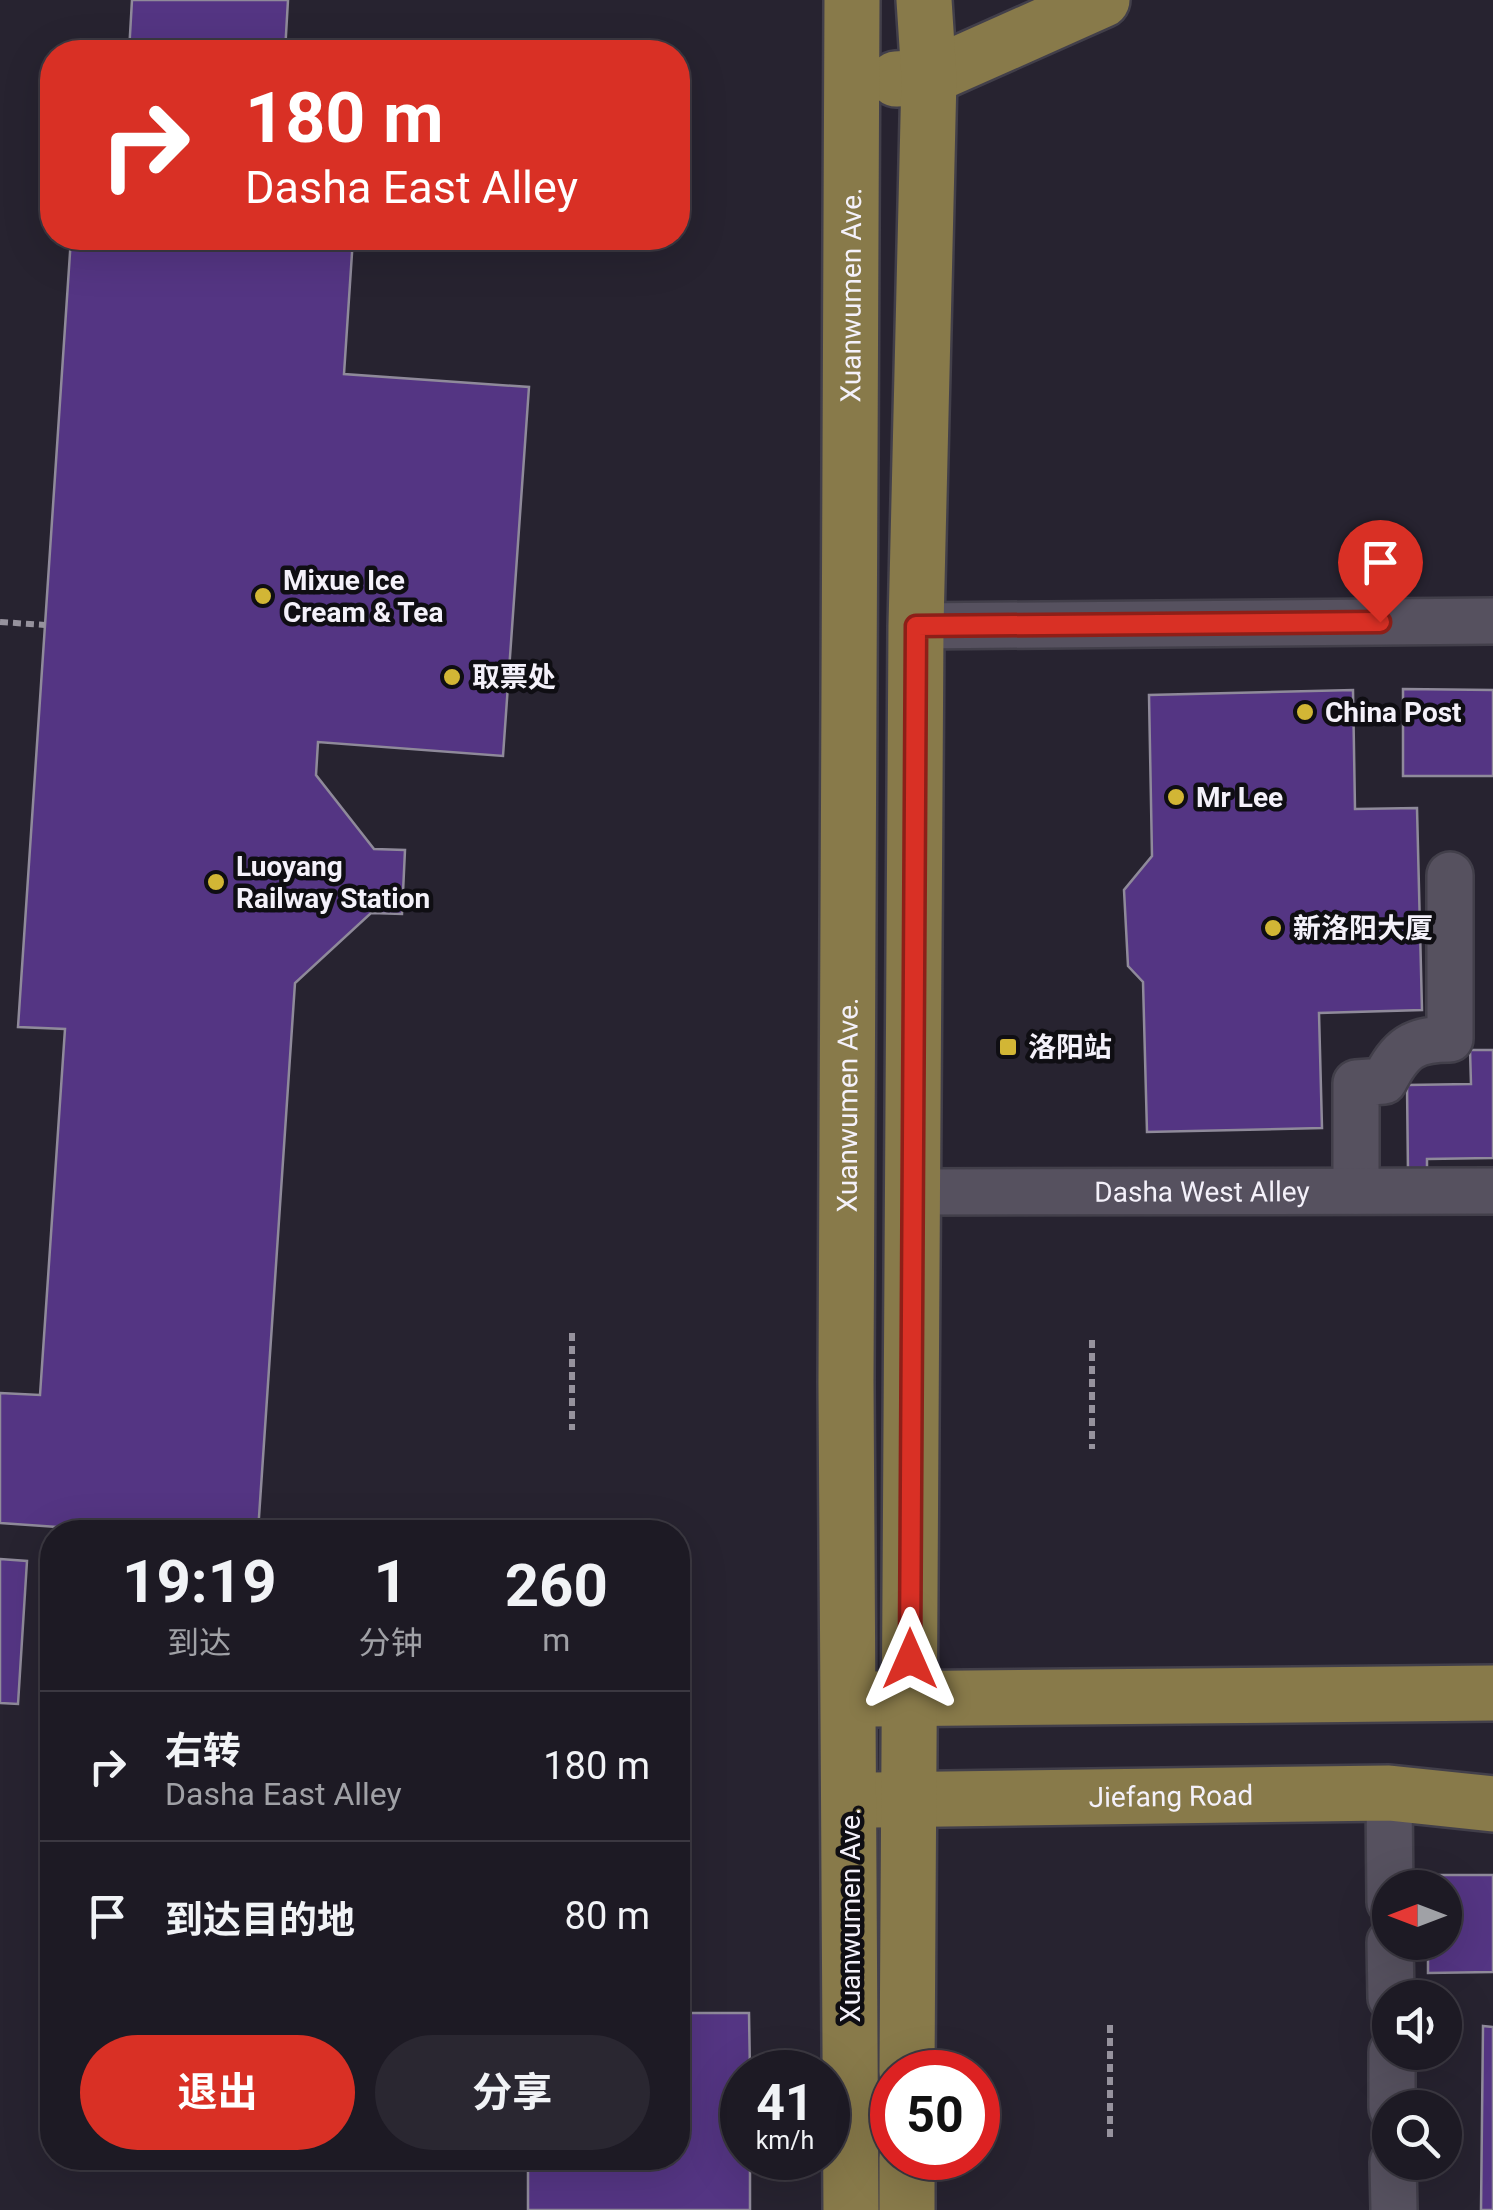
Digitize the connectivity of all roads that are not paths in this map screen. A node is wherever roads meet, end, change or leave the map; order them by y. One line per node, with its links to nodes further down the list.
1 (852, 0): 5 (main road, Xuanwumen Ave.)
2 (924, 0): 4 (main road, Xuanwumen Ave.)
3 (1102, 0): 4 (main road)
4 (929, 77): 5 (main road); 7 (main road, Xuanwumen Ave.)
5 (853, 82): 14 (main road, Xuanwumen Ave.)
6 (1493, 621): 7 (lane)
7 (916, 626): 11 (main road, Xuanwumen Ave.)
8 (1450, 875): 9 (lane)
9 (1356, 1191): 10 (lane, Dasha West Alley); 11 (lane, Dasha West Alley)
10 (1493, 1191)
11 (912, 1192): 13 (main road, Xuanwumen Ave.)
12 (1493, 1693): 13 (main road)
13 (910, 1698): 14 (main road); 17 (main road, Xuanwumen Ave.)
14 (849, 1700): 16 (main road, Xuanwumen Ave.)
15 (1389, 1792): 17 (main road, Jiefang Road); 18 (main road, Jiefang Road); 19 (lane)
16 (850, 1800): 17 (main road, Jiefang Road); 23 (main road, Xuanwumen Ave.)
17 (907, 1800): 20 (main road, Xuanwumen Ave.)
18 (1493, 1804)
19 (1390, 1870)
20 (907, 2050)
21 (907, 2180): 24 (main road)
22 (1393, 2180): 25 (lane)
23 (852, 2210)
24 (907, 2210)
25 (1394, 2210)

